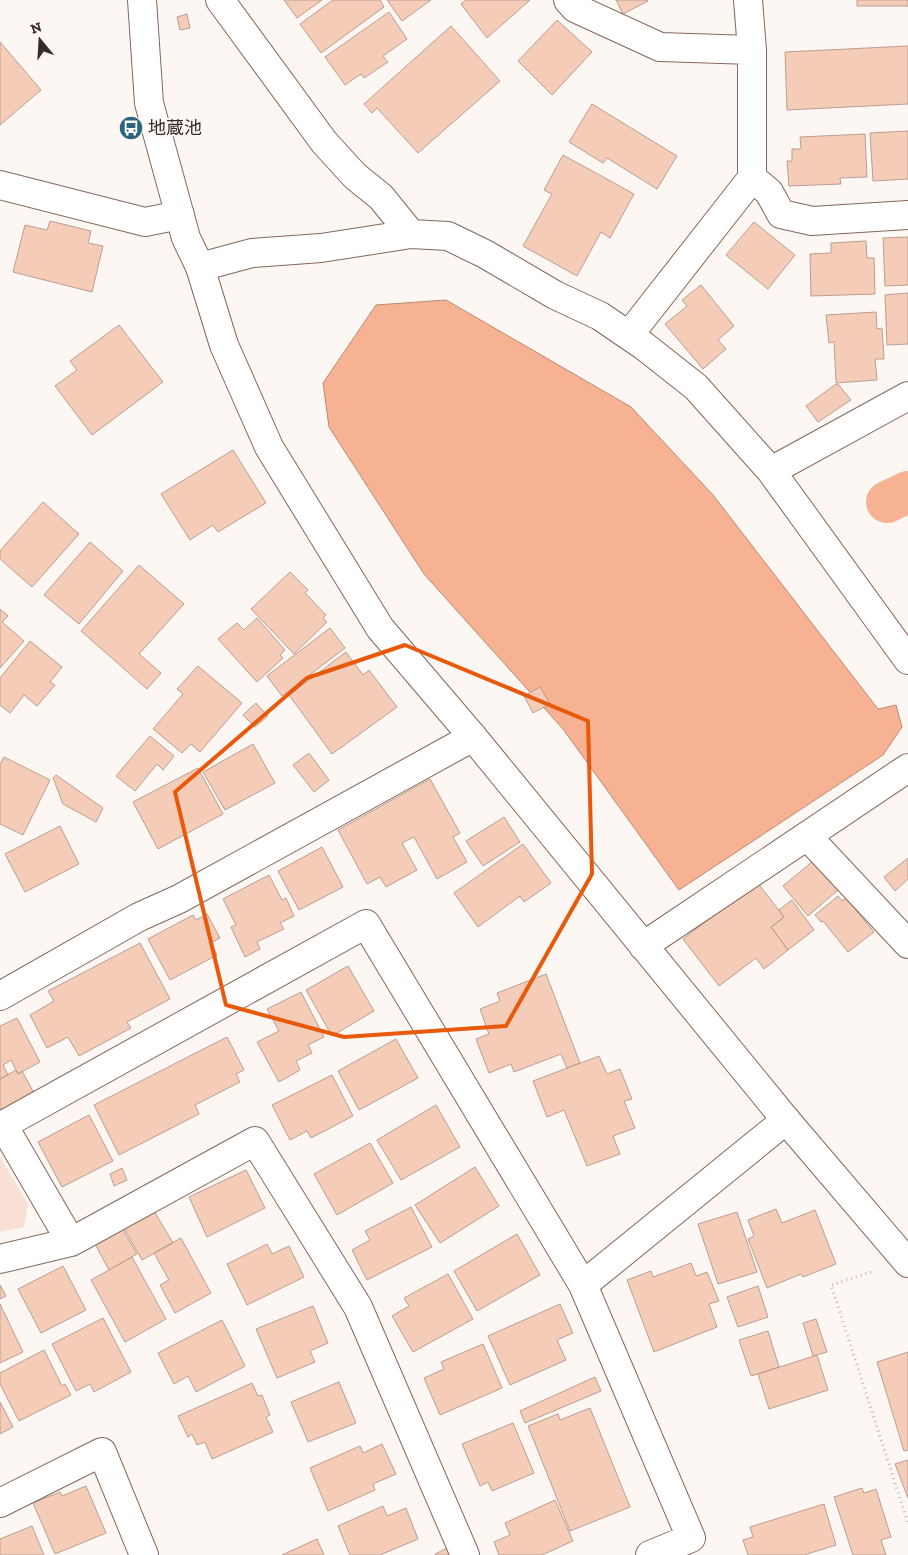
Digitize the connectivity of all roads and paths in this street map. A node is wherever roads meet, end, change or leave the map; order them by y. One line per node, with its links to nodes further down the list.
1 (142, 0): 8 (street)
2 (220, 0): 10 (street)
3 (568, 0): 5 (street)
4 (748, 0): 5 (street)
5 (752, 50): 6 (street)
6 (752, 178): 9 (street); 12 (street)
7 (0, 185): 8 (street)
8 (180, 215): 11 (street)
9 (908, 215)
10 (411, 234): 11 (street); 12 (street)
11 (200, 267): 16 (street)
12 (629, 335): 14 (street)
13 (908, 396): 14 (street)
14 (771, 471): 15 (street)
15 (908, 660)
16 (472, 737): 20 (street); 21 (street)
17 (908, 768): 18 (street)
18 (808, 837): 19 (street); 20 (street)
19 (908, 944)
20 (643, 946): 22 (street)
21 (0, 996)
22 (786, 1120): 25 (street); 26 (street)
23 (71, 1242): 24 (street); 26 (street); 30 (street)
24 (0, 1259)
25 (907, 1262): 28 (path)
26 (583, 1285): 31 (street)
27 (0, 1503): 29 (street)
28 (908, 1523)
29 (144, 1555)
30 (465, 1555)
31 (650, 1555)

